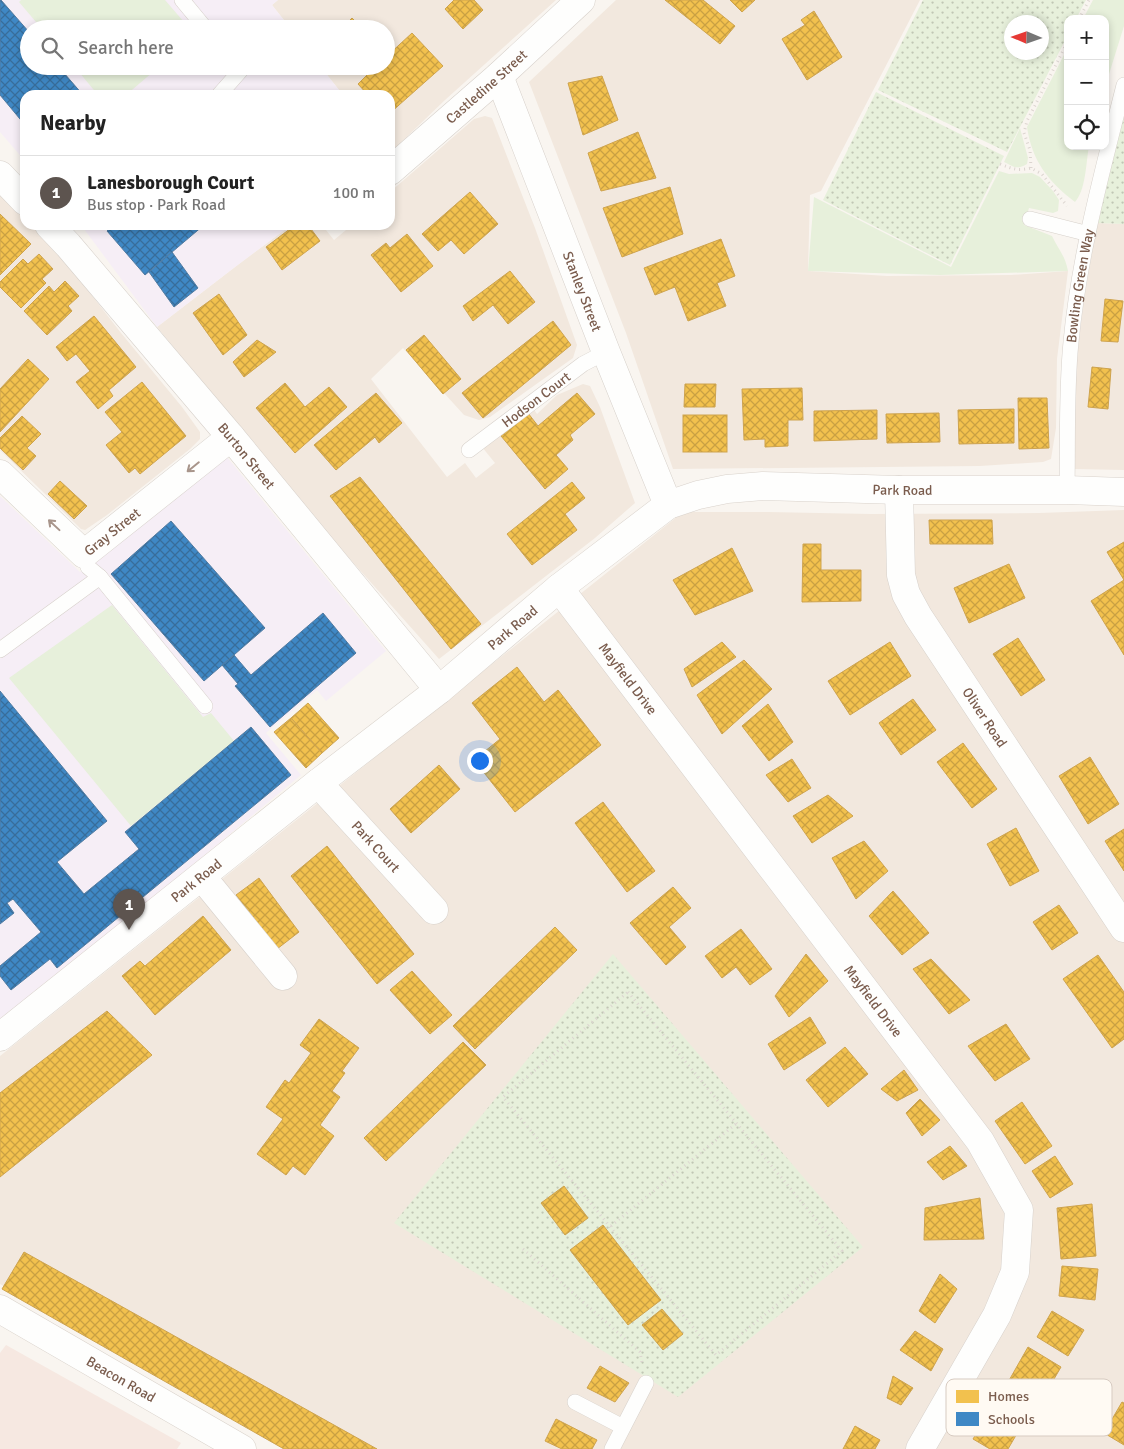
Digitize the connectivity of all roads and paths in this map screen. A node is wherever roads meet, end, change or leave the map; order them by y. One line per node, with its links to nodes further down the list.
1 (182, 0): 5 (lane)
2 (580, 0): 8 (street, Castledine Street)
3 (1089, 0): 4 (path)
4 (1081, 15)
5 (199, 20)
6 (1064, 49): 13 (path)
7 (237, 75): 10 (lane)
8 (499, 76): 12 (street, Castledine Street); 19 (street, Stanley Street)
9 (1124, 85): 18 (lane, Bowling Green Way)
10 (223, 90)
11 (1000, 164): 13 (path)
12 (395, 167)
13 (1031, 168): 18 (path)
14 (0, 175): 15 (street)
15 (20, 195)
16 (1030, 219): 18 (lane)
17 (54, 230): 20 (street, Burton Street)
18 (1085, 233): 24 (lane, Bowling Green Way)
19 (606, 352): 21 (lane, Hodson Court); 26 (street, Stanley Street)
20 (231, 437): 27 (street, Gray Street, one-way to 27); 31 (street, Burton Street)
21 (469, 450)
22 (0, 474): 27 (street, Gray Street, one-way to 22)
23 (899, 490): 24 (street, Park Road); 26 (street, Park Road); 36 (street, Oliver Road)
24 (1068, 490): 25 (street, Park Road)
25 (1124, 492)
26 (668, 505): 29 (street, Park Road)
27 (84, 554): 28 (lane)
28 (100, 577): 30 (lane); 32 (lane)
29 (559, 588): 31 (street, Park Road); 43 (street, Mayfield Drive)
30 (0, 650)
31 (439, 690): 33 (street, Park Road)
32 (205, 706)
33 (318, 783): 34 (street, Park Road); 35 (street, Park Court)
34 (202, 877): 37 (street); 38 (street, Park Road)
35 (434, 910)
36 (1124, 928)
37 (283, 976)
38 (0, 1037)
39 (737, 1123): 40 (path); 40 (path); 40 (path)
40 (611, 1226)
41 (523, 1249): 44 (path)
42 (0, 1309): 48 (street, Beacon Road)
43 (961, 1379)
44 (646, 1383): 47 (lane)
45 (575, 1402): 47 (lane)
46 (946, 1405): 50 (street, Mayfield Drive)
47 (624, 1427): 49 (lane)
48 (242, 1449)
49 (612, 1449)
50 (920, 1449)

